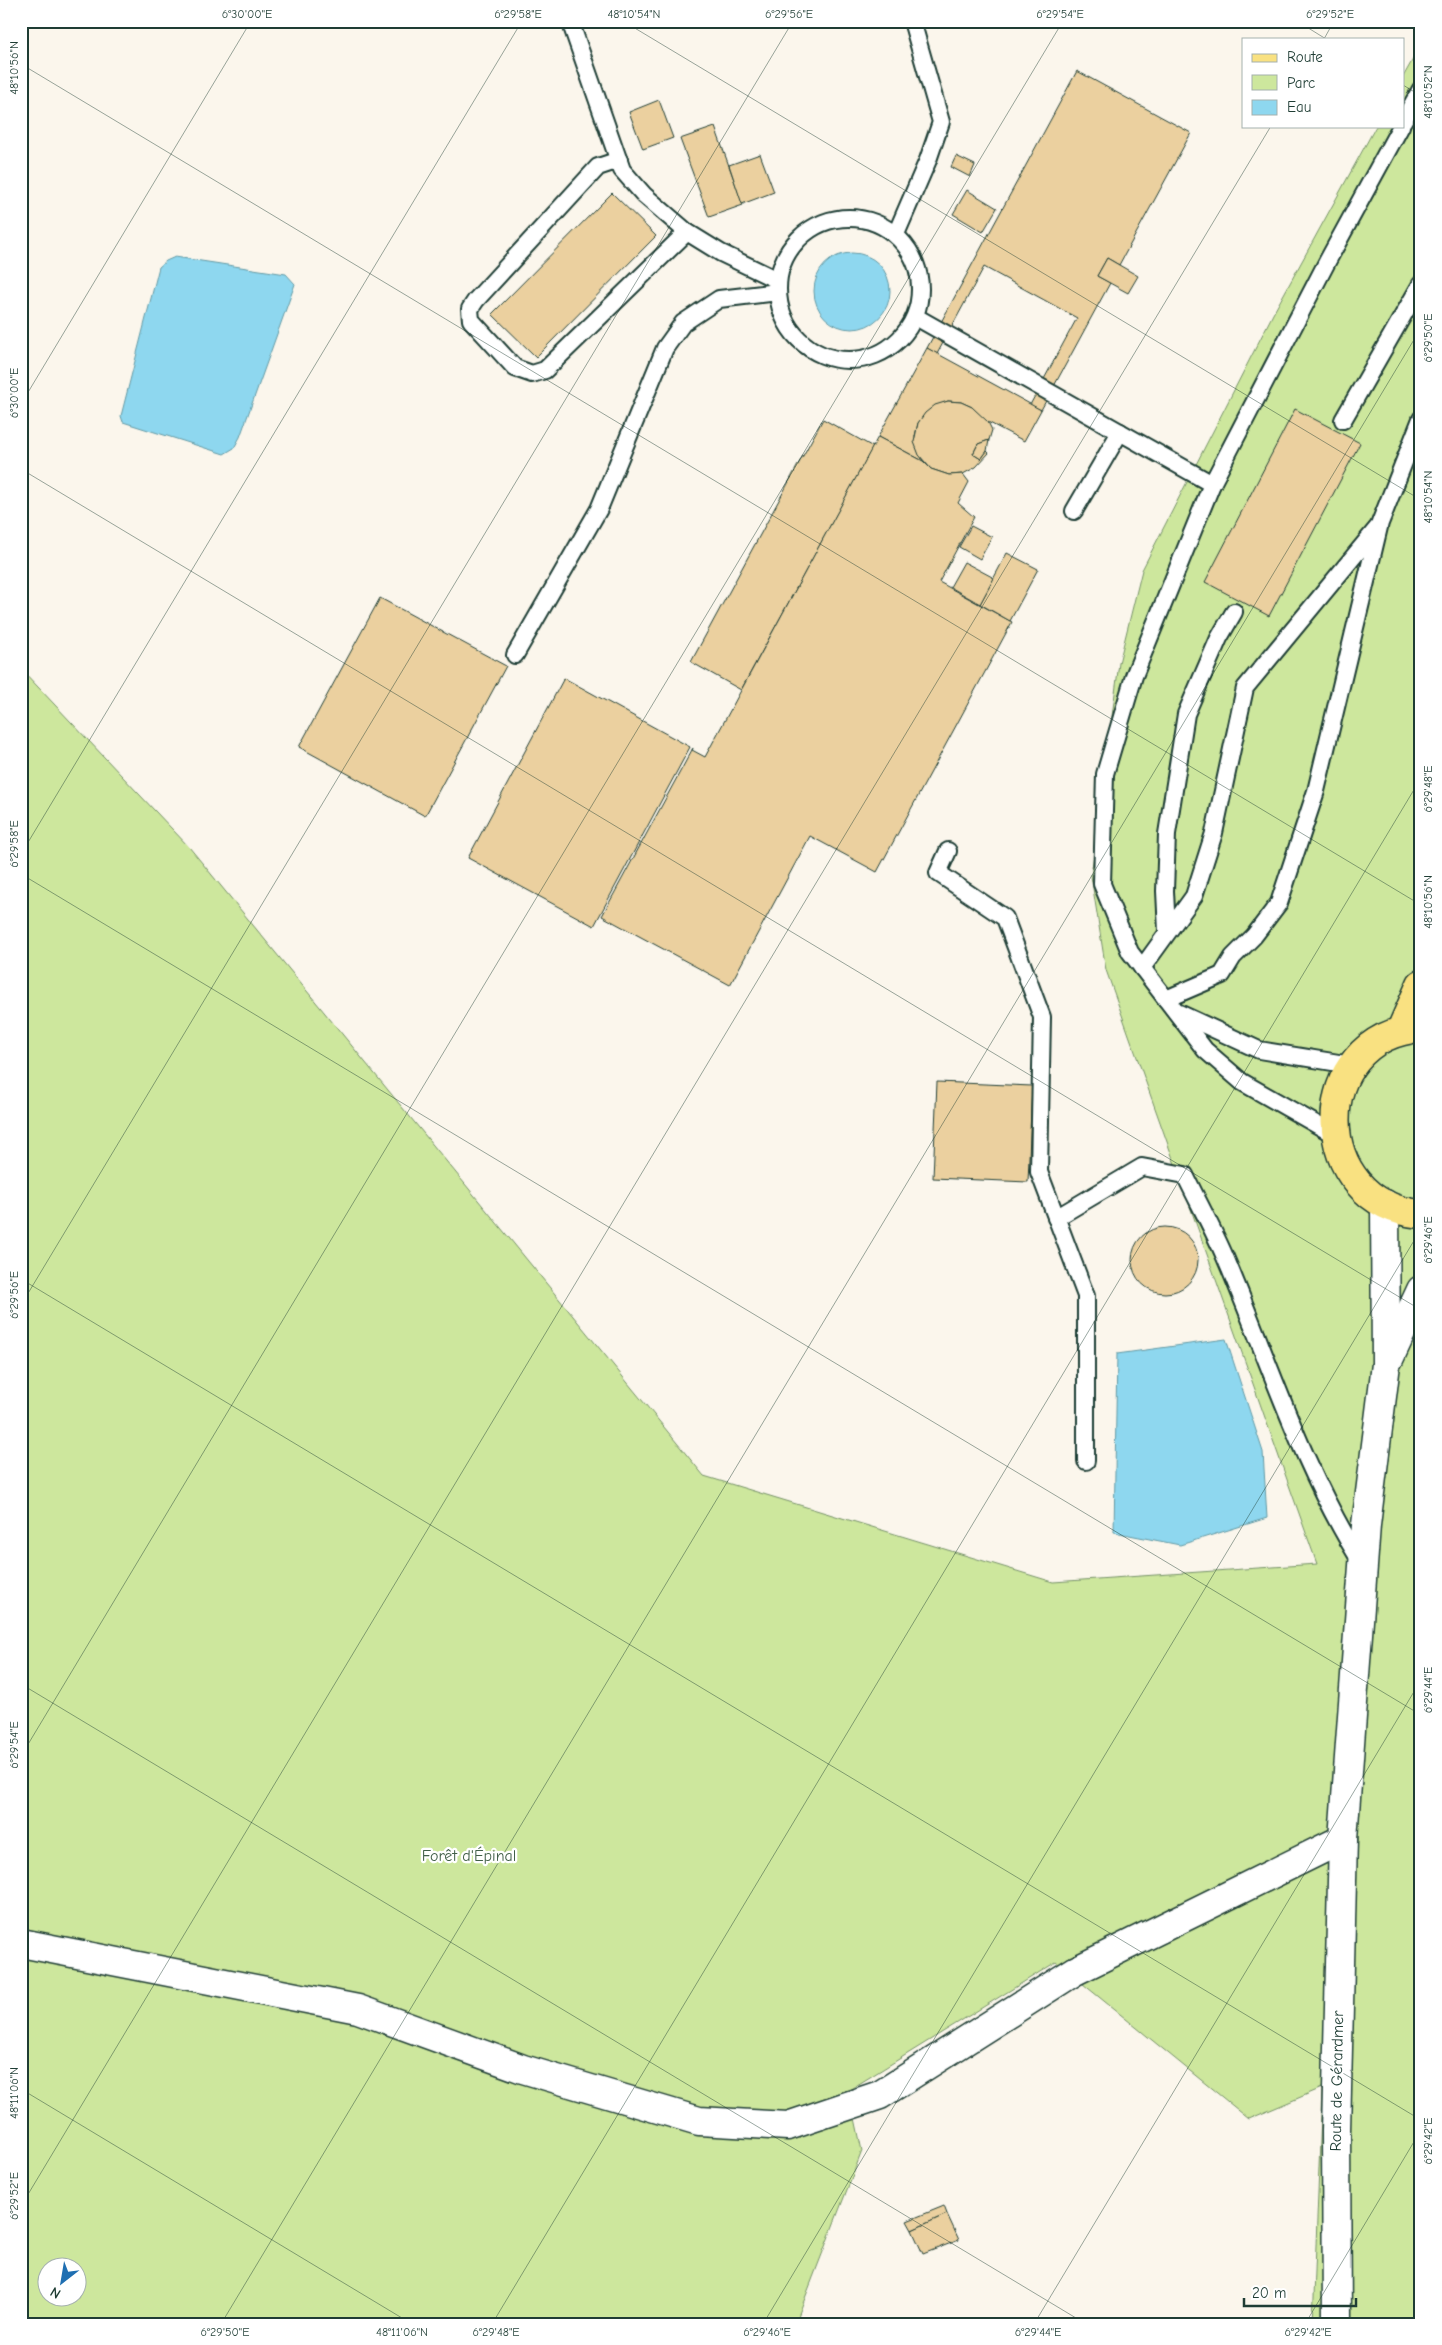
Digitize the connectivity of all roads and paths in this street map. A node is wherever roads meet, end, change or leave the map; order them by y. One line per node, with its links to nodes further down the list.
1 (570, 21): 6 (lane)
2 (912, 21): 8 (lane)
3 (1421, 89): 4 (lane)
4 (1404, 119)
5 (1400, 128): 15 (lane)
6 (618, 160): 7 (lane); 7 (lane)
7 (687, 232): 10 (lane)
8 (896, 234): 10 (lane); 11 (lane)
9 (1421, 284): 13 (lane)
10 (777, 286): 11 (lane); 19 (lane)
11 (916, 317): 14 (lane)
12 (1421, 419): 17 (lane)
13 (1343, 420)
14 (1120, 432): 15 (lane); 16 (lane)
15 (1212, 484): 22 (lane)
16 (1074, 511)
17 (1380, 523): 21 (lane); 24 (lane)
18 (1234, 612): 21 (lane)
19 (514, 655)
20 (948, 851): 30 (lane)
21 (1167, 931): 22 (lane)
22 (1142, 968): 24 (lane)
23 (1421, 984): 25 (main road)
24 (1170, 1005): 26 (lane); 27 (lane)
25 (1411, 1029): 26 (main road)
26 (1352, 1066): 27 (main road)
27 (1335, 1135): 28 (main road)
28 (1385, 1204): 29 (main road); 32 (street)
29 (1421, 1214)
30 (1056, 1218): 33 (lane); 34 (lane)
31 (1421, 1290): 32 (street)
32 (1386, 1364): 34 (street, Route de Gérardmer)
33 (1086, 1462)
34 (1363, 1565): 35 (street, Route de Gérardmer)
35 (1343, 1839): 36 (street); 37 (street, Route de Gérardmer)
36 (21, 1943)
37 (1337, 2324)

